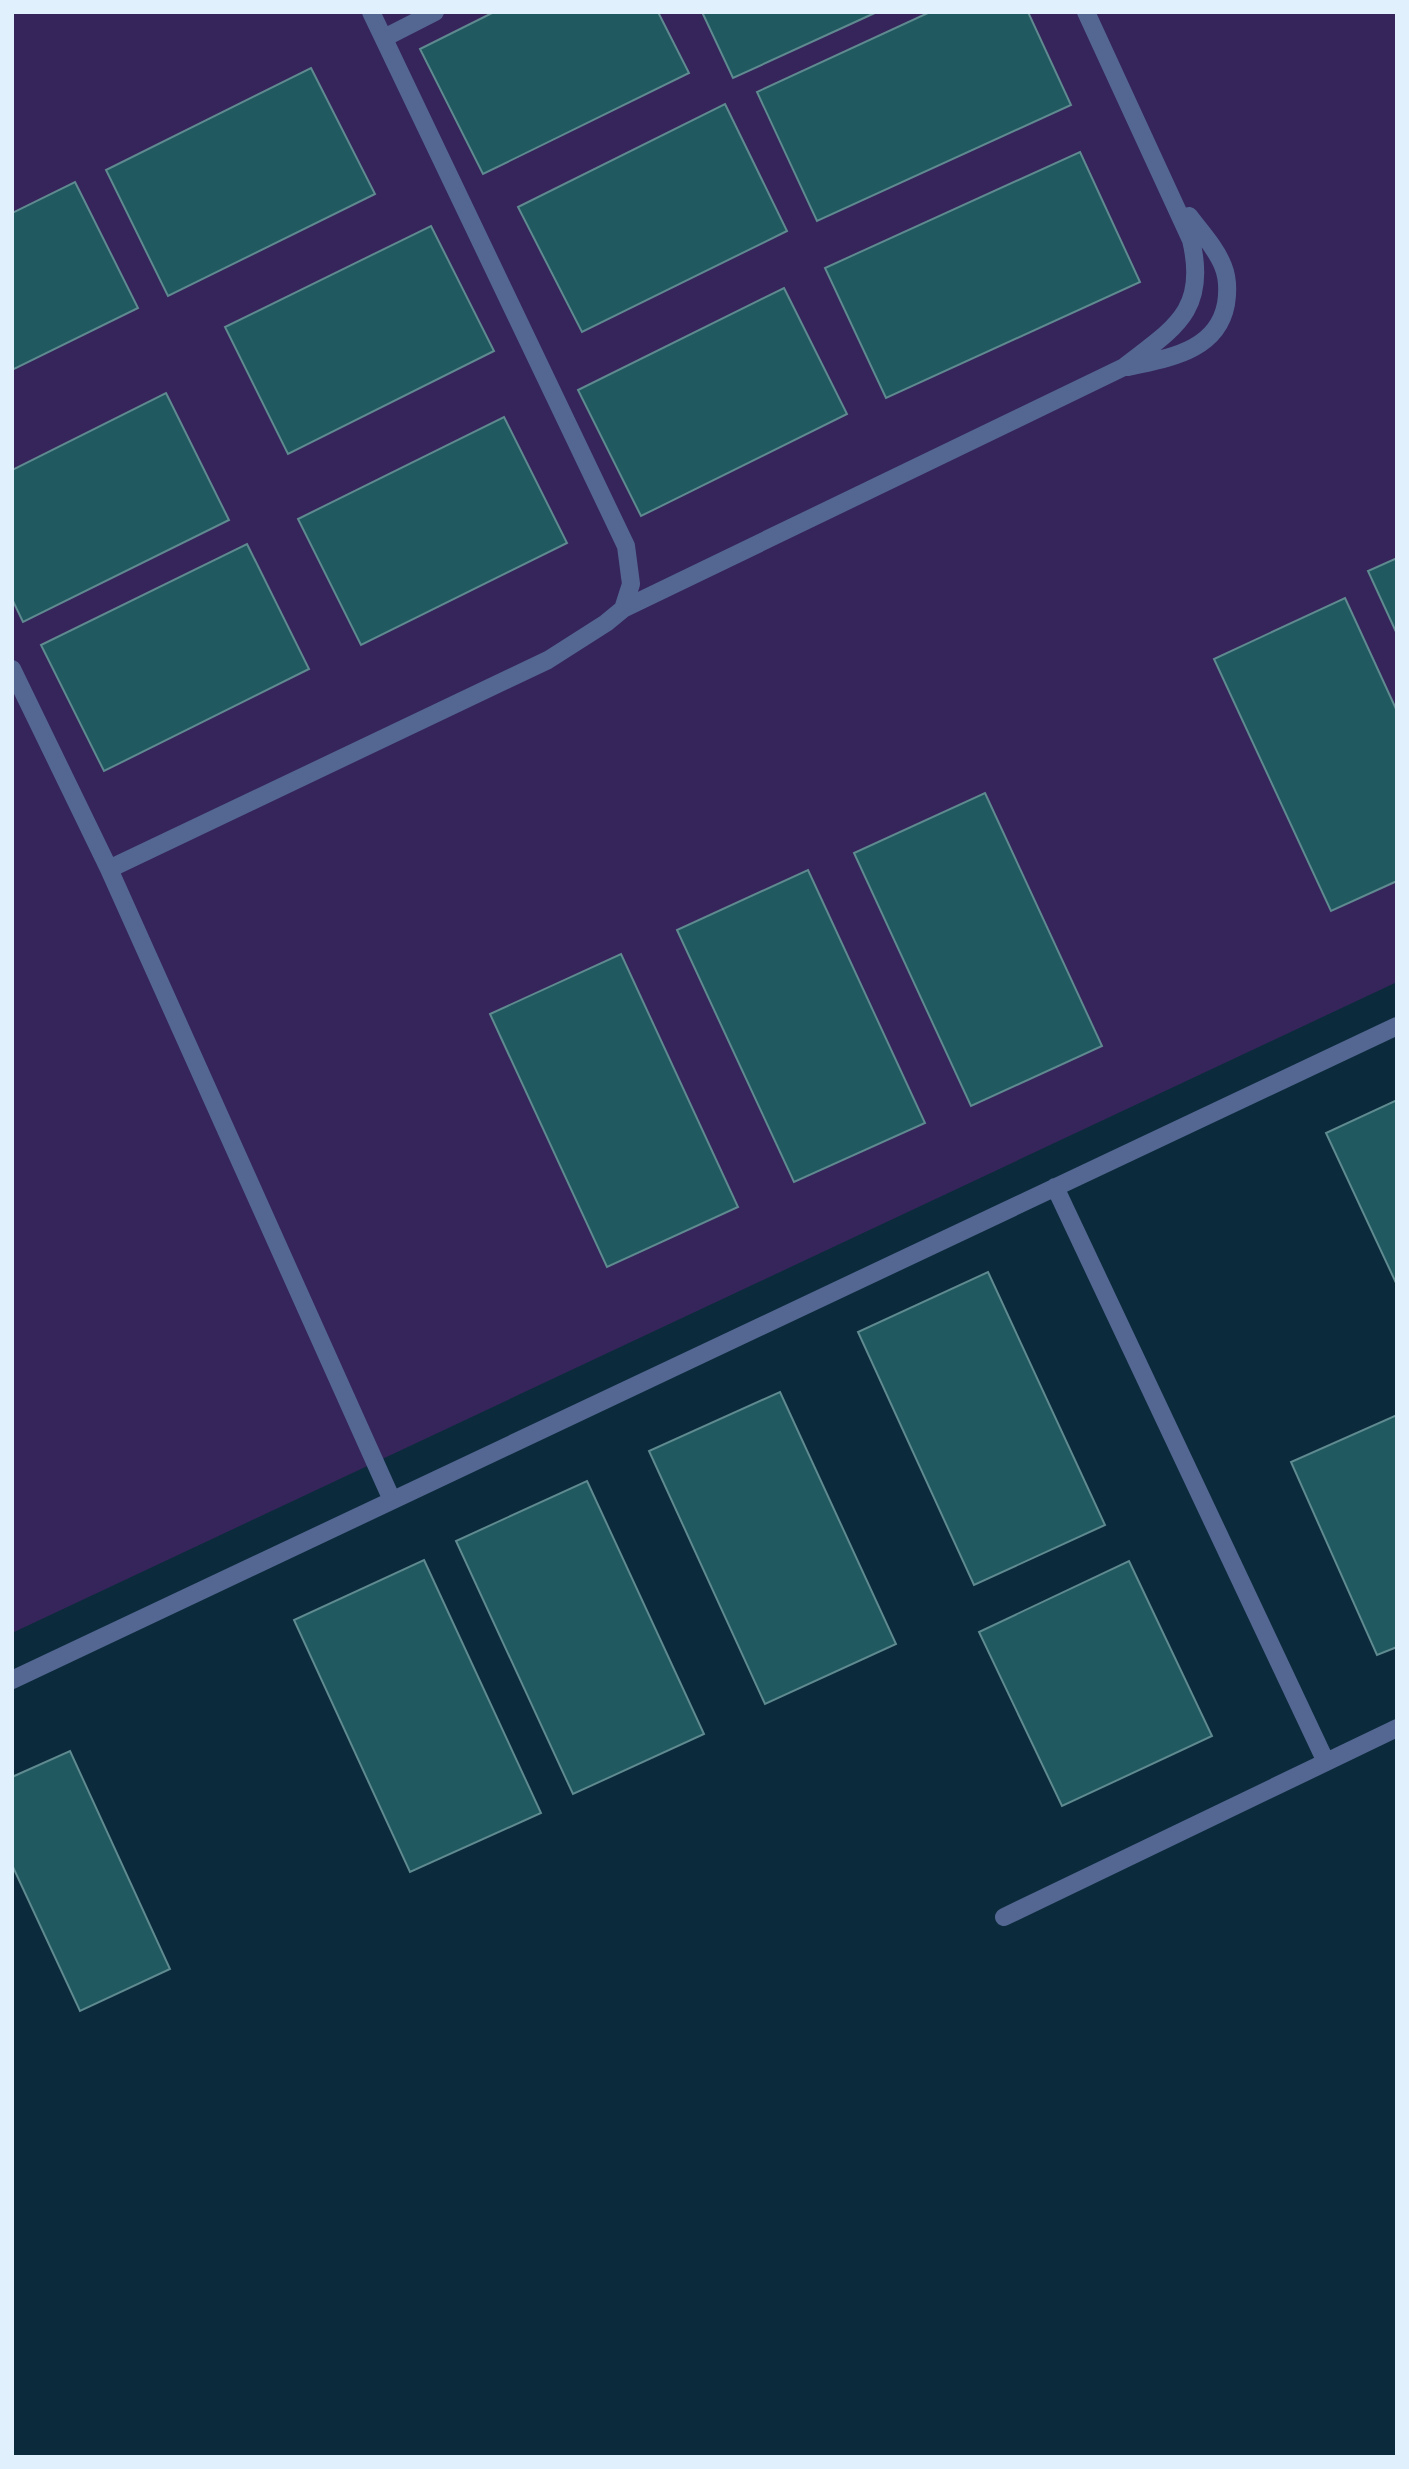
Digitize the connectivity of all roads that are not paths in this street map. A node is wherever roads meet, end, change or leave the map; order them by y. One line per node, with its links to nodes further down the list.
1 (371, 12): 4 (lane)
2 (435, 12): 4 (lane)
3 (1086, 12): 5 (lane)
4 (384, 38): 7 (lane)
5 (1169, 188): 6 (lane); 6 (lane)
6 (1124, 367): 7 (lane)
7 (623, 609): 9 (lane)
8 (12, 669): 9 (lane)
9 (109, 869): 12 (lane)
10 (1397, 1026): 11 (lane)
11 (1055, 1186): 12 (lane); 15 (lane)
12 (392, 1500): 13 (lane)
13 (12, 1680)
14 (1397, 1728): 15 (lane)
15 (1326, 1762): 16 (lane)
16 (1004, 1917)

